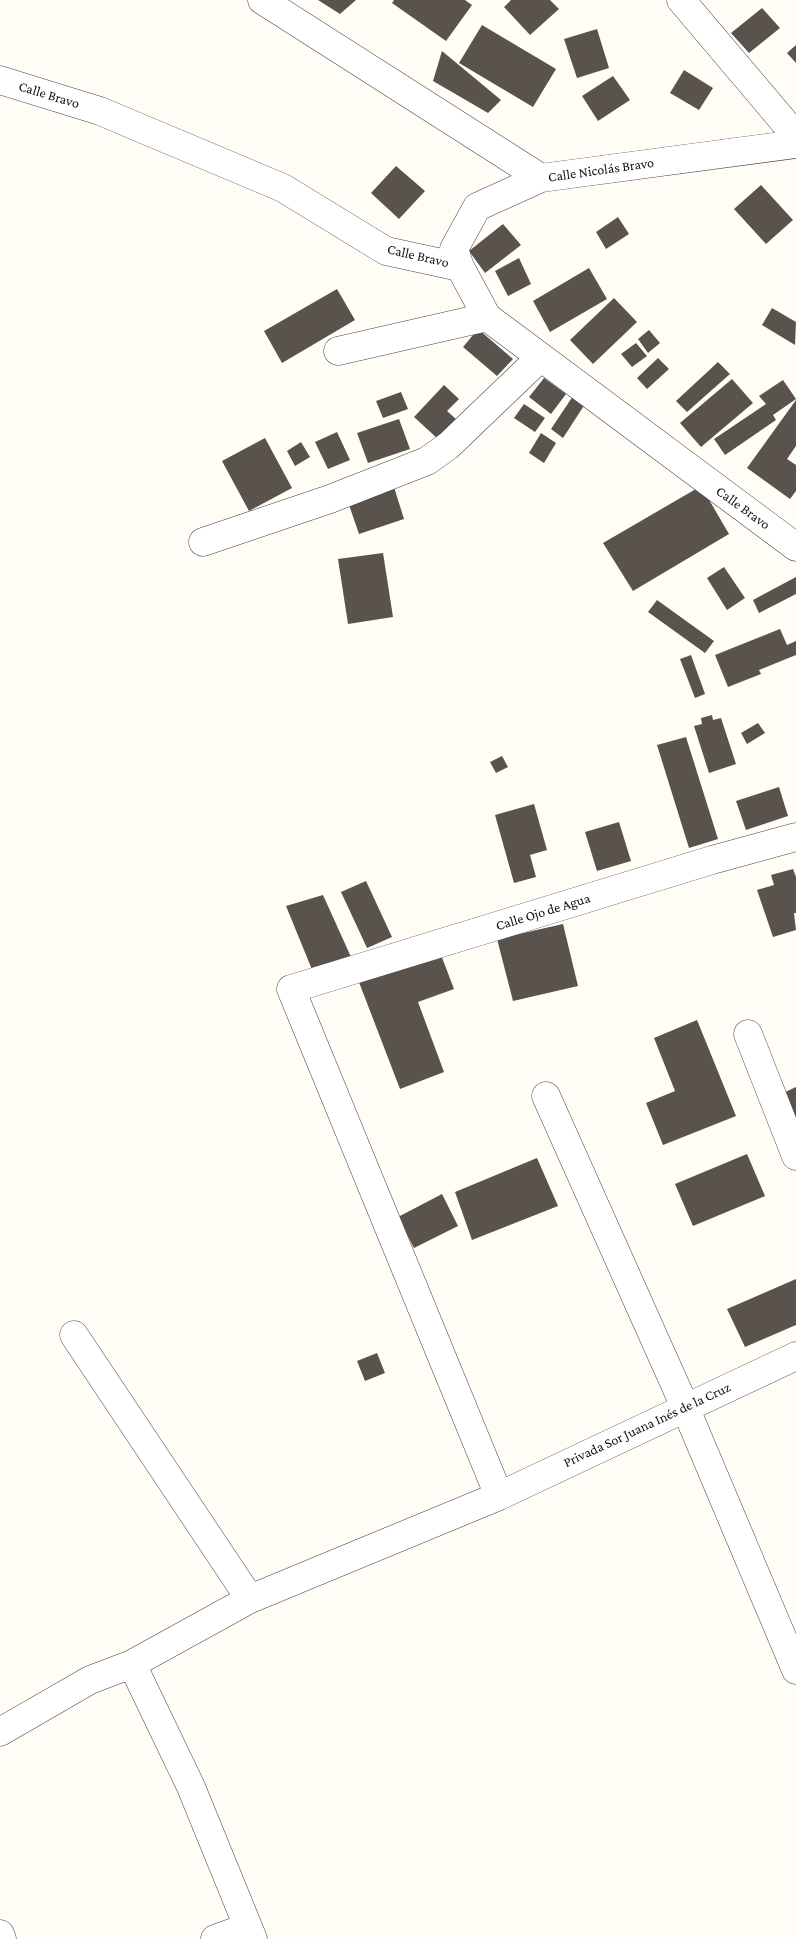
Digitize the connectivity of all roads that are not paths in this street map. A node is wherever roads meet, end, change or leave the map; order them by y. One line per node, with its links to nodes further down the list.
1 (262, 0): 6 (street)
2 (681, 0): 4 (street)
3 (0, 80): 7 (street, Calle Bravo)
4 (796, 136)
5 (796, 144): 6 (street, Calle Nicolás Bravo)
6 (541, 178): 7 (street, Calle Nicolás Bravo)
7 (460, 266): 8 (street, Calle Bravo)
8 (488, 317): 9 (street); 10 (street, Calle Bravo)
9 (338, 351)
10 (541, 357): 11 (street); 12 (street, Calle Bravo)
11 (203, 542)
12 (796, 547)
13 (796, 837): 20 (street, Calle Ojo de Agua)
14 (748, 1034): 16 (street)
15 (546, 1096): 19 (street)
16 (796, 1156)
17 (74, 1335): 21 (street)
18 (796, 1356): 19 (street, Privada Sor Juana Inés de la Cruz)
19 (685, 1407): 20 (street, Privada Sor Juana Inés de la Cruz); 23 (street)
20 (499, 1496): 21 (street, Privada Sor Juana Inés de la Cruz)
21 (250, 1600): 22 (street, Privada Sor Juana Inés de la Cruz)
22 (132, 1664): 24 (street, Privada Sor Juana Inés de la Cruz); 25 (street)
23 (796, 1670)
24 (0, 1732)
25 (250, 1933): 28 (street)
26 (0, 1934): 27 (street)
27 (2, 1939)
28 (215, 1939)

